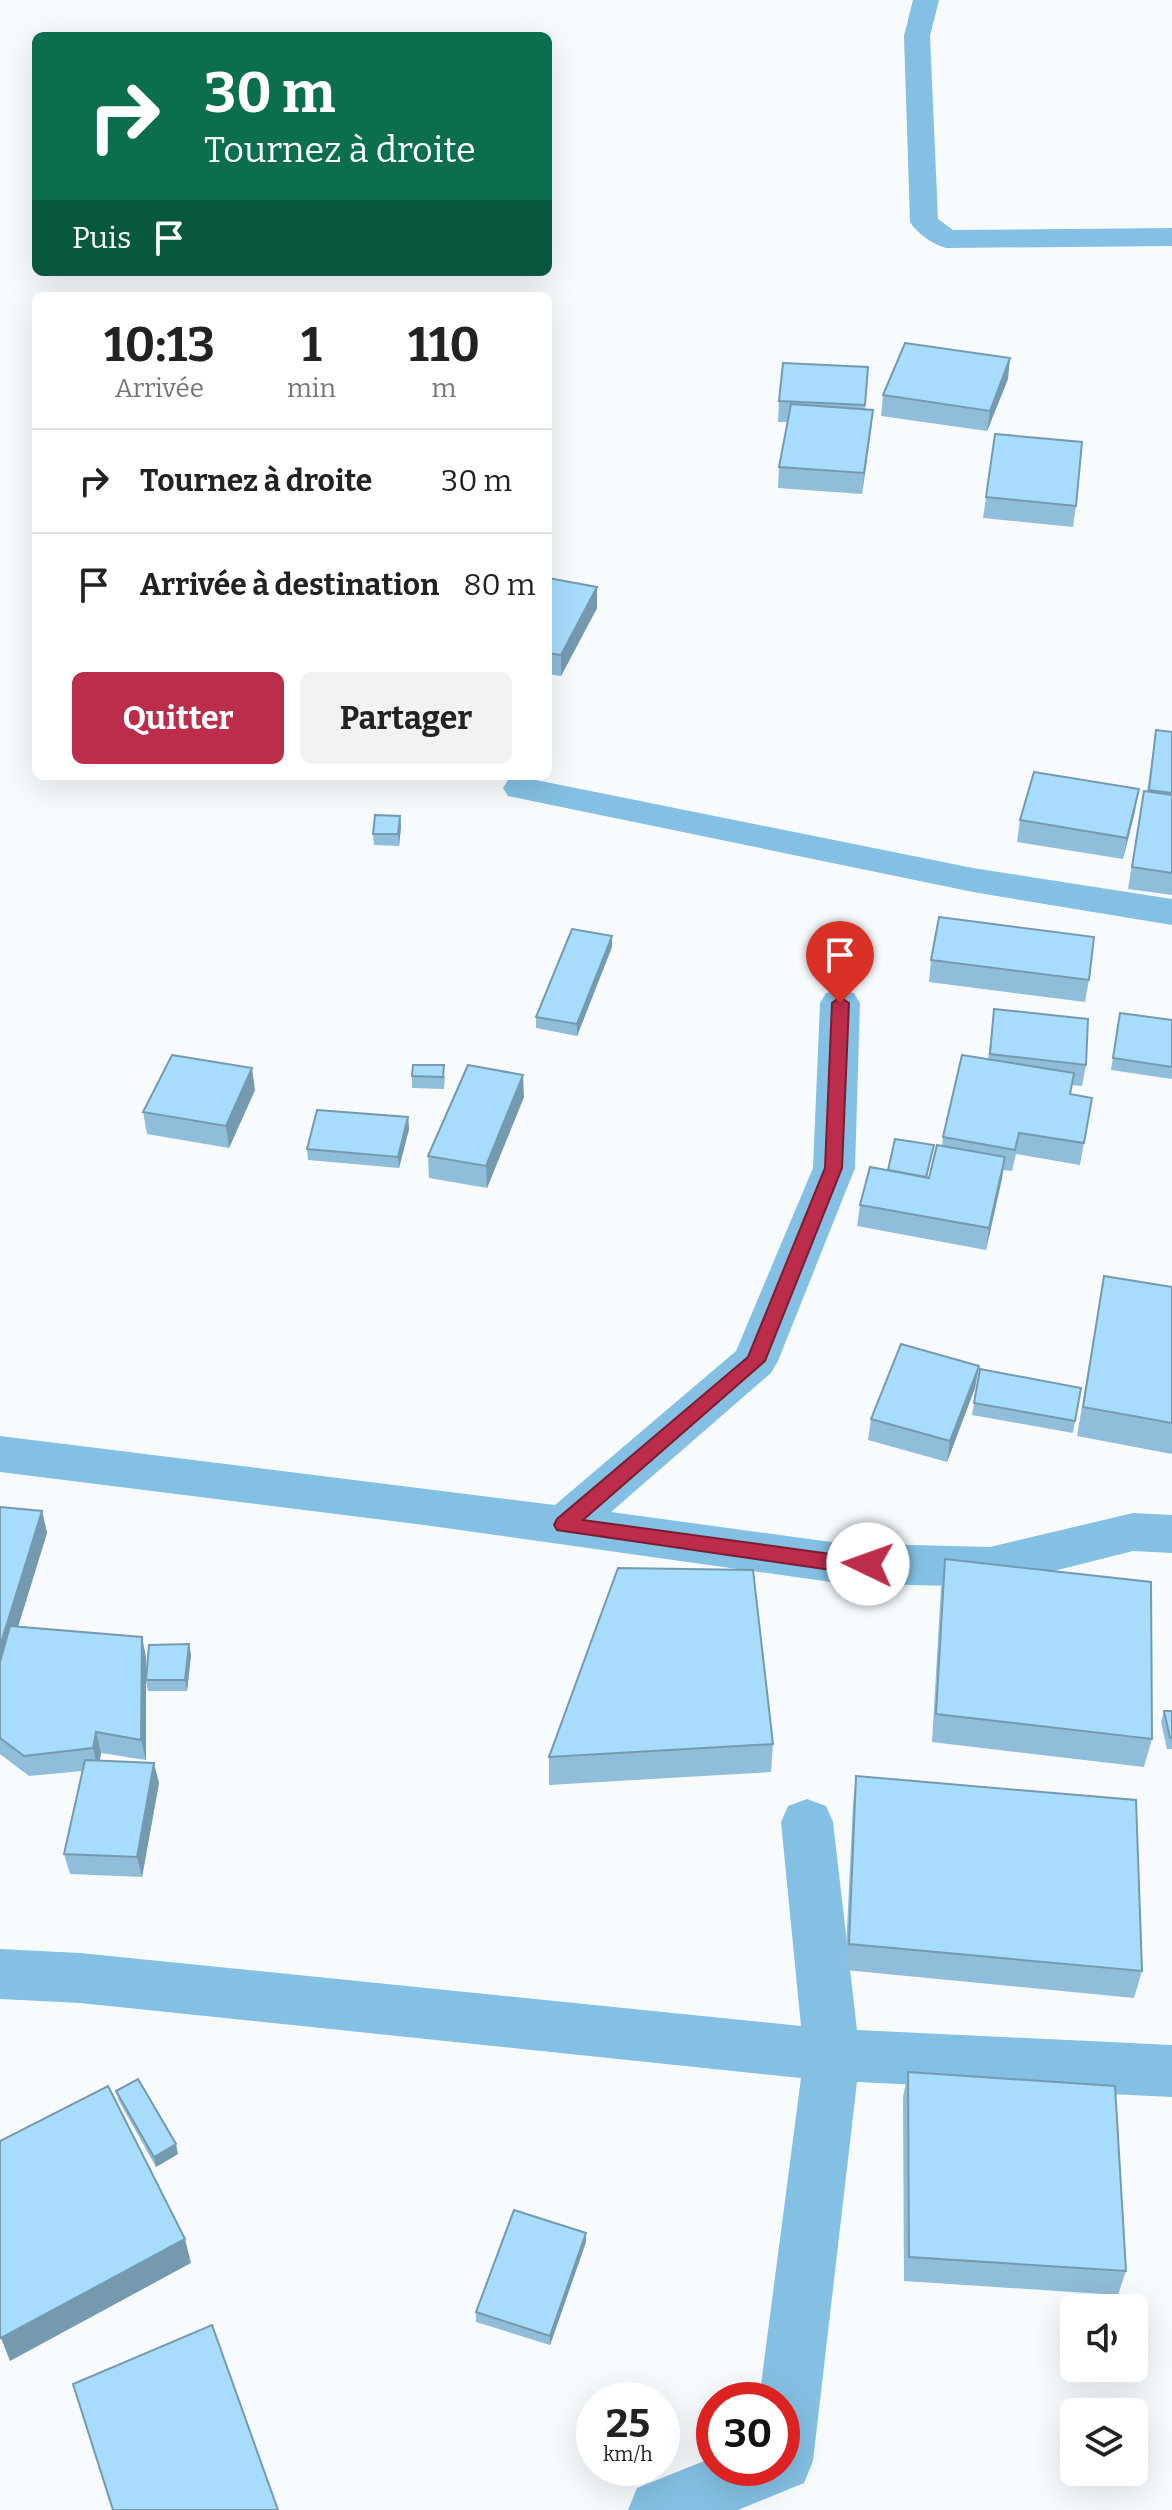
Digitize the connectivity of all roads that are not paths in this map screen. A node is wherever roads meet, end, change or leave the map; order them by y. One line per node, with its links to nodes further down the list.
1 (926, 0): 2 (street)
2 (1172, 237)
3 (521, 788): 4 (street)
4 (1172, 912)
5 (840, 1003): 7 (street)
6 (0, 1454): 7 (street)
7 (564, 1525): 8 (street)
8 (1172, 1534)
9 (807, 1822): 11 (street)
10 (0, 1974): 11 (street)
11 (832, 2055): 12 (street); 13 (street)
12 (1172, 2071)
13 (792, 2382)
14 (720, 2486): 15 (street)
15 (659, 2510)

